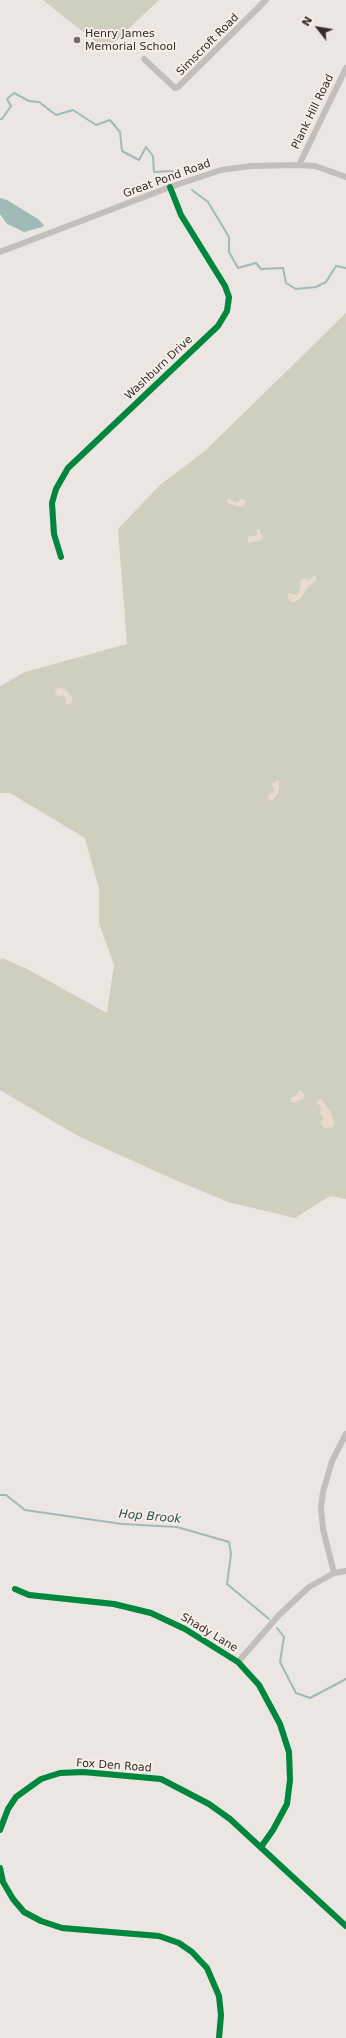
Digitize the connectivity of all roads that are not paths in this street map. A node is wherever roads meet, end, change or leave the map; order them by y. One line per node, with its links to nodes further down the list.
1 (266, 0): 2 (street, Simscroft Road)
2 (144, 59)
3 (346, 68): 4 (street, Plank Hill Road)
4 (299, 165): 5 (street, Great Pond Road); 6 (street, Great Pond Road)
5 (346, 177)
6 (170, 187): 7 (street, Great Pond Road); 8 (street, Washburn Drive)
7 (0, 252)
8 (61, 557)
9 (346, 1434): 11 (street)
10 (346, 1571): 11 (street)
11 (334, 1574): 13 (street)
12 (15, 1589): 13 (street, Shady Lane)
13 (238, 1662): 15 (street, Shady Lane)
14 (0, 1830): 15 (street, Fox Den Road)
15 (261, 1847): 17 (street, Fox Den Road)
16 (0, 1868): 18 (street)
17 (346, 1926)
18 (219, 2038)

